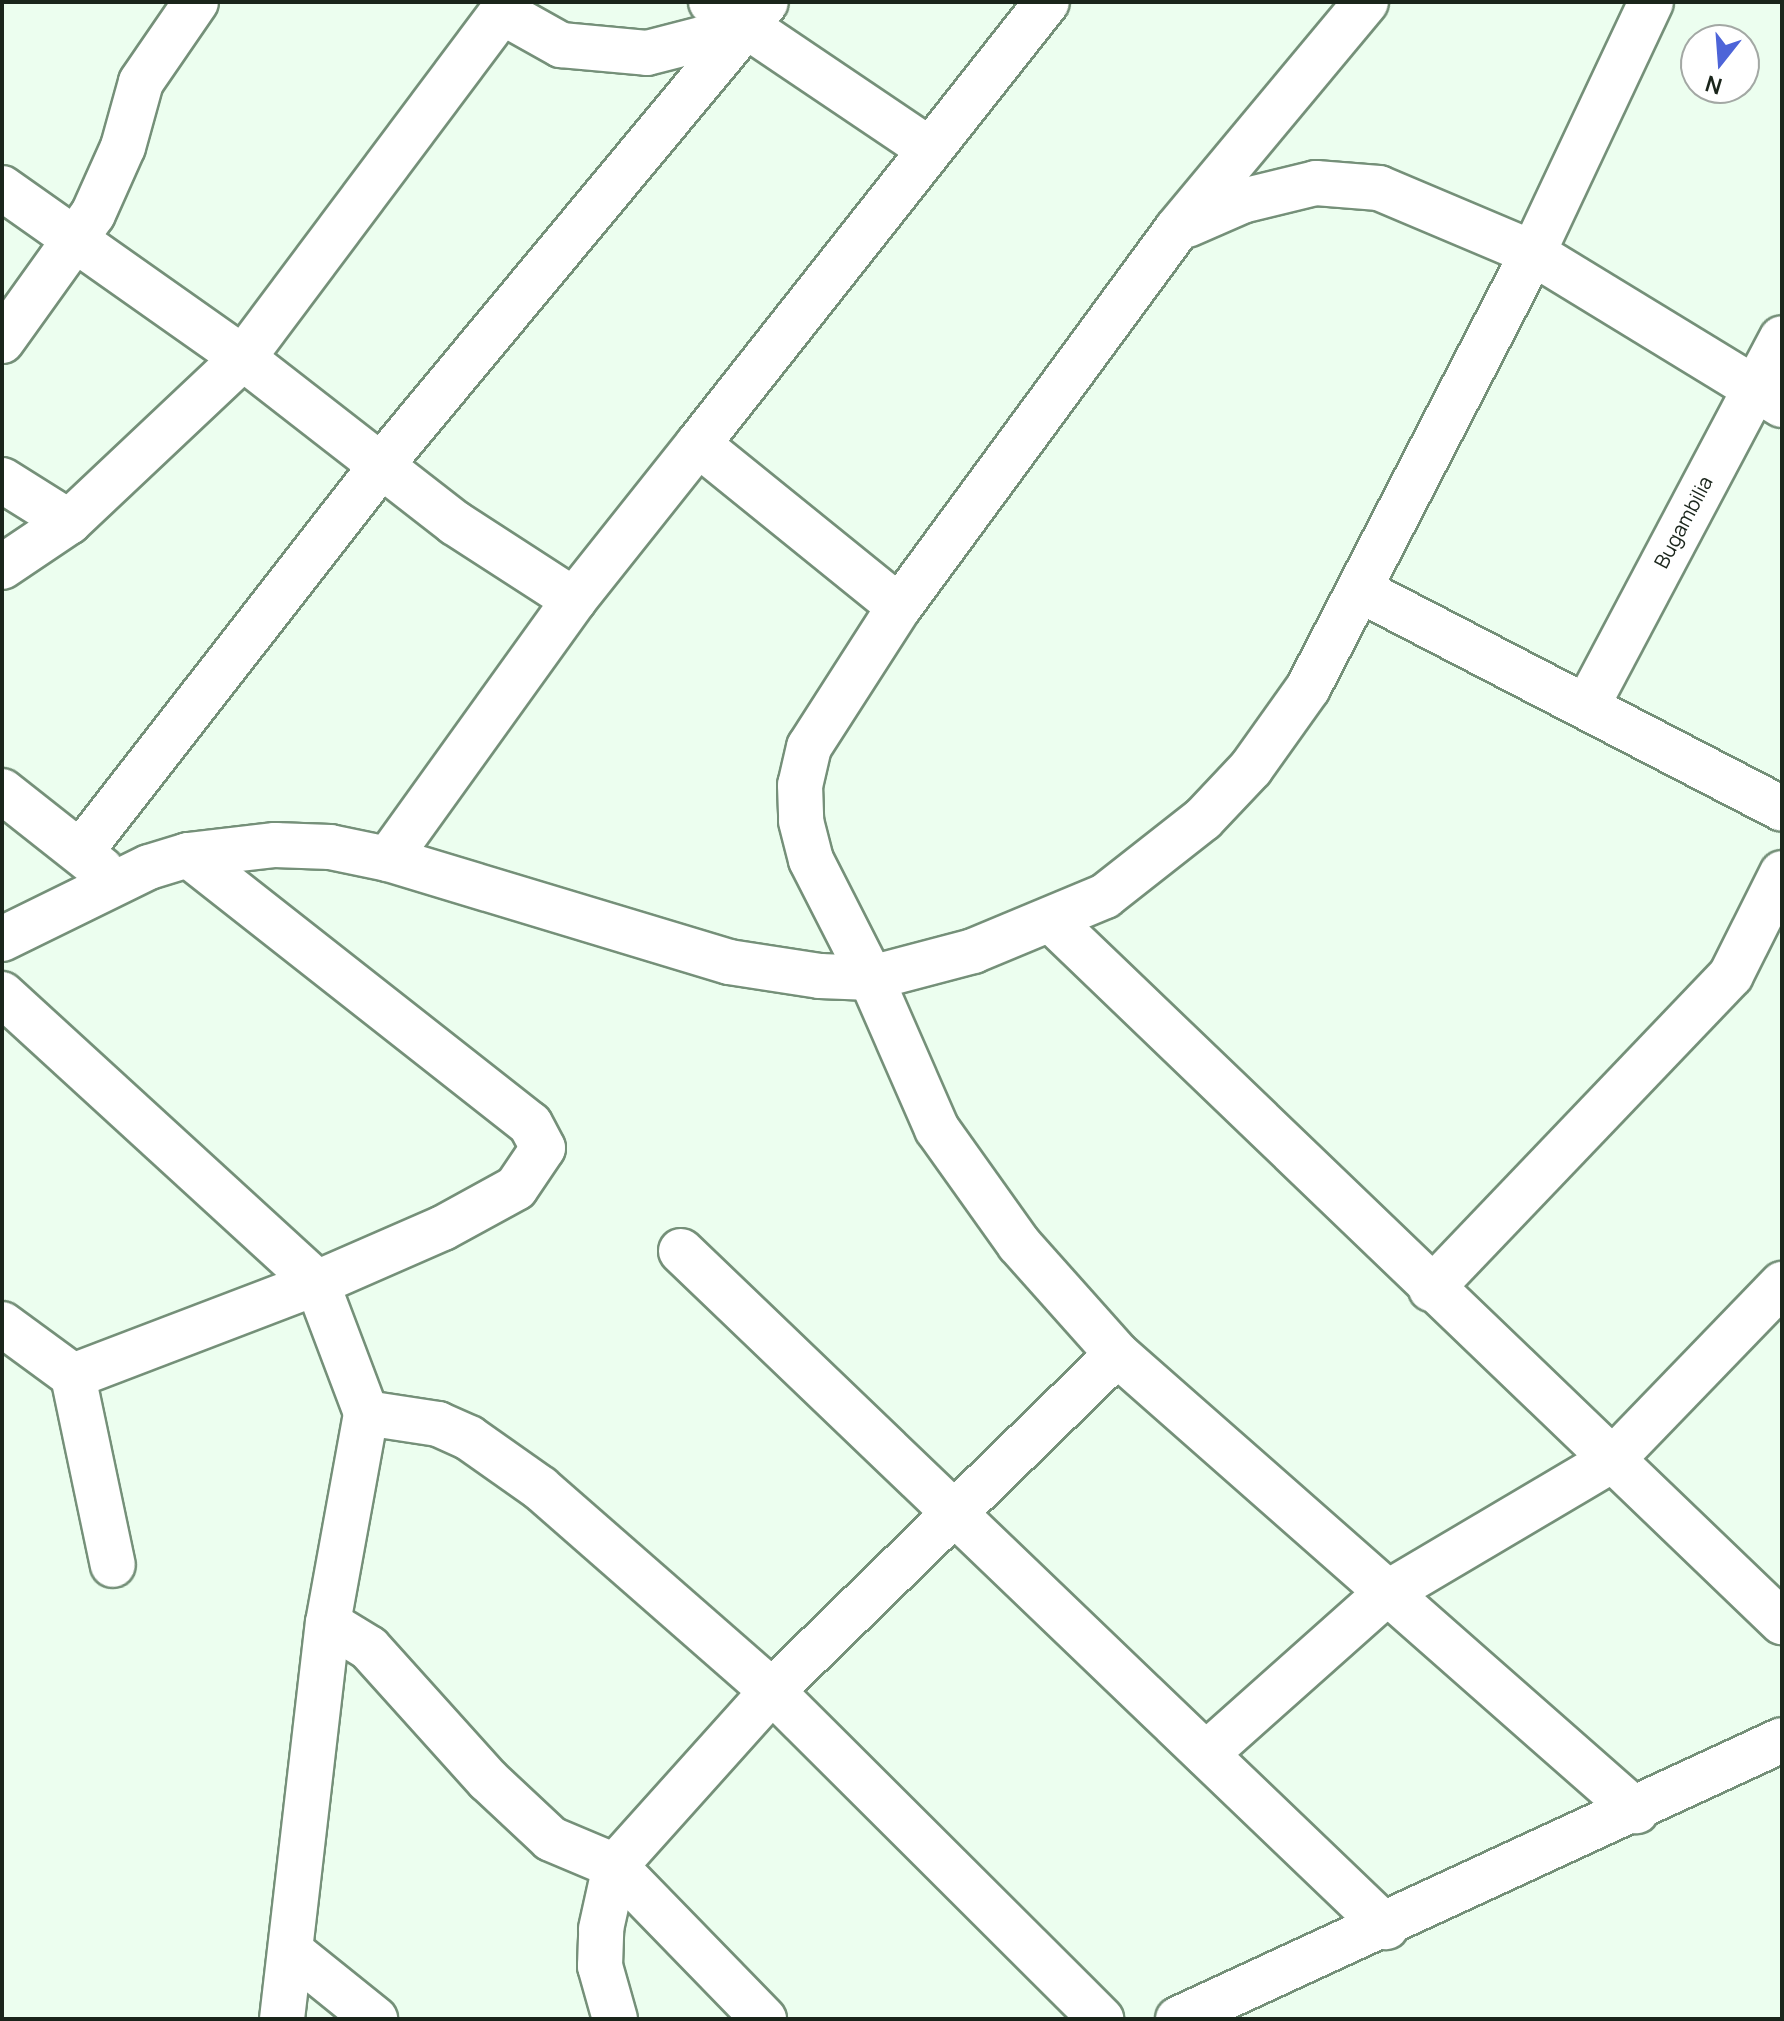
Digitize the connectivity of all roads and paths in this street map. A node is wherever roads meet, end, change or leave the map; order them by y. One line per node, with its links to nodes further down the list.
1 (196, 2): 11 (street)
2 (711, 2): 7 (street)
3 (1047, 2): 8 (street)
4 (1366, 2): 10 (street)
5 (1651, 2): 12 (street)
6 (505, 7): 7 (street); 15 (street)
7 (757, 14): 8 (street); 18 (street)
8 (929, 149): 17 (street)
9 (2, 188): 11 (street)
10 (1177, 229): 12 (street); 24 (street)
11 (76, 240): 14 (street); 15 (street)
12 (1533, 253): 16 (street); 22 (street)
13 (1782, 338): 16 (street, Bugambilia)
14 (2, 341)
15 (243, 358): 18 (street); 20 (street)
16 (1767, 397): 25 (street, Bugambilia)
17 (698, 444): 23 (street); 24 (street)
18 (383, 463): 23 (street); 28 (street)
19 (2, 480): 20 (street)
20 (69, 522): 21 (street)
21 (2, 567)
22 (1362, 591): 25 (street); 33 (street)
23 (574, 600): 30 (street)
24 (899, 607): 35 (street)
25 (1587, 706): 27 (street)
26 (2, 791): 28 (street)
27 (1782, 809)
28 (82, 850): 32 (street)
29 (188, 855): 30 (street); 32 (street); 38 (street)
30 (388, 859): 35 (street)
31 (1782, 873): 40 (street)
32 (112, 881): 34 (street)
33 (1053, 922): 35 (street); 40 (street)
34 (2, 939)
35 (871, 978): 42 (street)
36 (2, 994): 38 (street)
37 (681, 1251): 46 (street)
38 (317, 1283): 43 (street); 44 (street)
39 (1782, 1284): 45 (street)
40 (1431, 1289): 45 (street)
41 (2, 1324): 43 (street)
42 (1117, 1354): 46 (street); 48 (street)
43 (73, 1376): 47 (street)
44 (366, 1413): 50 (street); 51 (street)
45 (1612, 1460): 48 (street); 49 (street)
46 (959, 1514): 51 (street); 53 (street)
47 (113, 1565)
48 (1387, 1593): 53 (street); 54 (street)
49 (1782, 1622)
50 (328, 1623): 55 (street); 57 (street)
51 (772, 1691): 55 (street); 62 (street)
52 (1782, 1740): 54 (street)
53 (1206, 1754): 56 (street)
54 (1636, 1811): 56 (street)
55 (615, 1866): 60 (street); 61 (street)
56 (1386, 1927): 63 (street)
57 (292, 1952): 58 (street); 59 (street)
58 (282, 2019)
59 (375, 2019)
60 (615, 2019)
61 (764, 2019)
62 (1101, 2019)
63 (1178, 2019)

